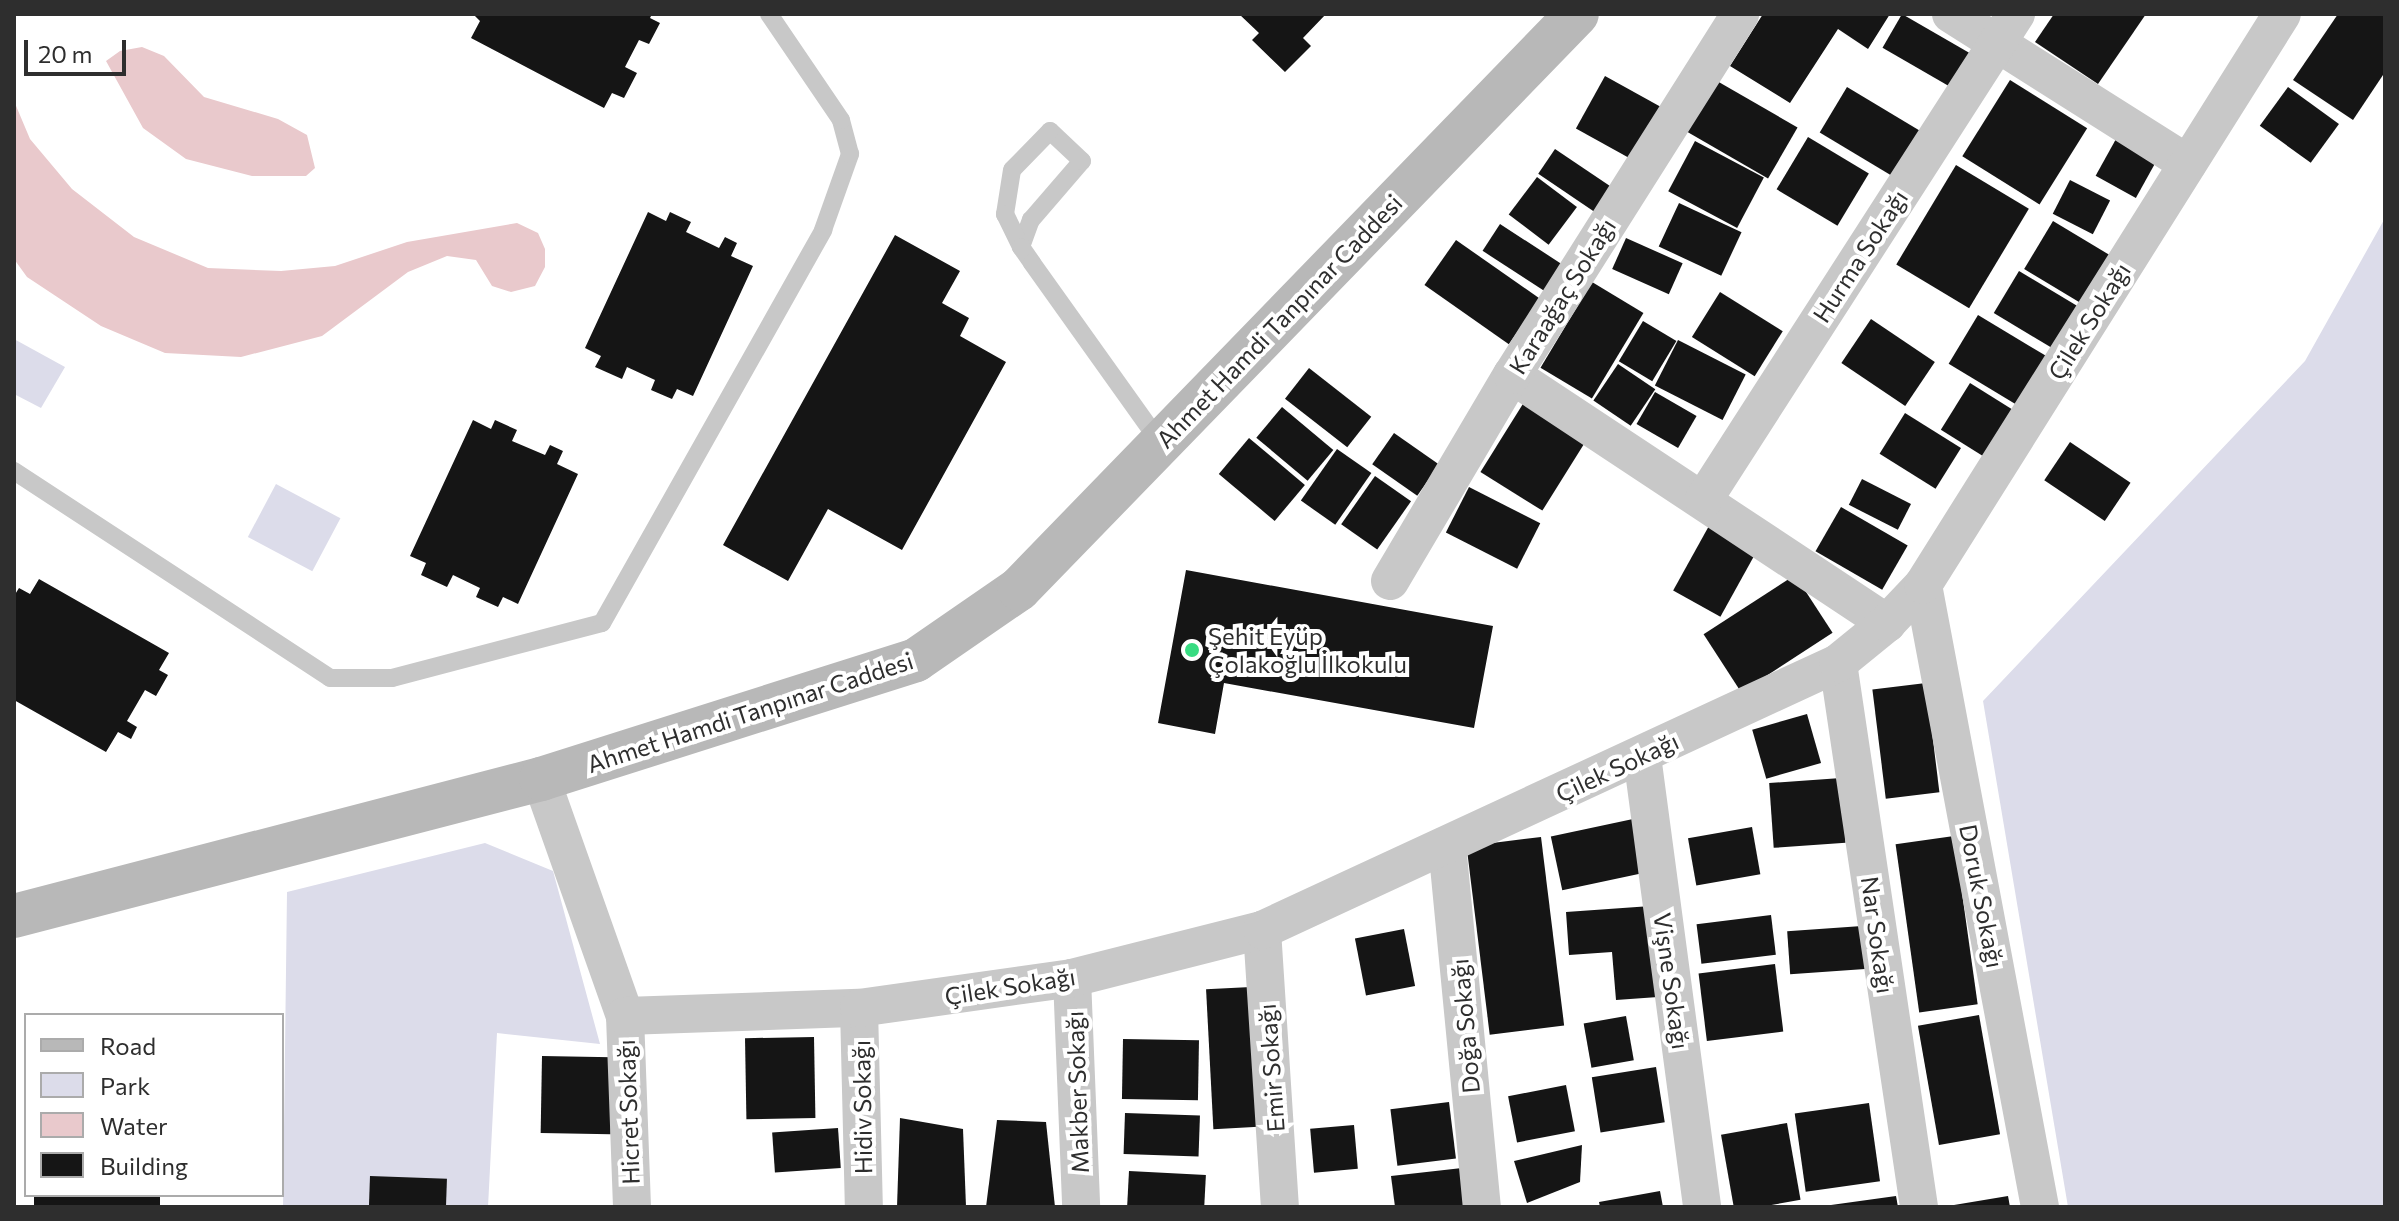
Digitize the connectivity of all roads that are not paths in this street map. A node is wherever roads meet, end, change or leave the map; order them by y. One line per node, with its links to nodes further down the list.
1 (769, 14): 11 (lane)
2 (1577, 14): 10 (street, Ahmet Hamdi Tanpınar Caddesi)
3 (1740, 14): 9 (street, Karaağaç Sokağı)
4 (1951, 14): 6 (street)
5 (2282, 14): 7 (street, Çilek Sokağı)
6 (2007, 29): 7 (street); 12 (street, Hurma Sokağı)
7 (2188, 164): 14 (street, Çilek Sokağı)
8 (1021, 247): 8 (lane); 10 (lane)
9 (1512, 375): 12 (street); 13 (street, Karaağaç Sokağı)
10 (1161, 444): 18 (street, Ahmet Hamdi Tanpınar Caddesi)
11 (14, 471)
12 (1704, 499): 15 (street)
13 (1390, 581)
14 (1923, 585): 15 (street, Çilek Sokağı); 32 (street, Doruk Sokağı)
15 (1887, 623): 16 (street, Çilek Sokağı)
16 (1838, 663): 17 (street, Çilek Sokağı); 31 (street, Nar Sokağı)
17 (1642, 756): 19 (street, Çilek Sokağı); 30 (street, Vişne Sokağı)
18 (541, 779): 20 (street, Ahmet Hamdi Tanpınar Caddesi); 24 (street, Hicret Sokağı)
19 (1447, 845): 21 (street, Çilek Sokağı); 29 (street, Doğa Sokağı)
20 (14, 916)
21 (1262, 930): 22 (street, Çilek Sokağı); 28 (street, Emir Sokağı)
22 (1072, 978): 23 (street, Çilek Sokağı); 27 (street, Makber Sokağı)
23 (859, 1008): 24 (street, Çilek Sokağı); 26 (street, Hidiv Sokağı)
24 (625, 1016): 25 (street, Hicret Sokağı)
25 (632, 1207)
26 (864, 1207)
27 (1081, 1207)
28 (1280, 1207)
29 (1482, 1207)
30 (1702, 1207)
31 (1919, 1207)
32 (2040, 1207)

